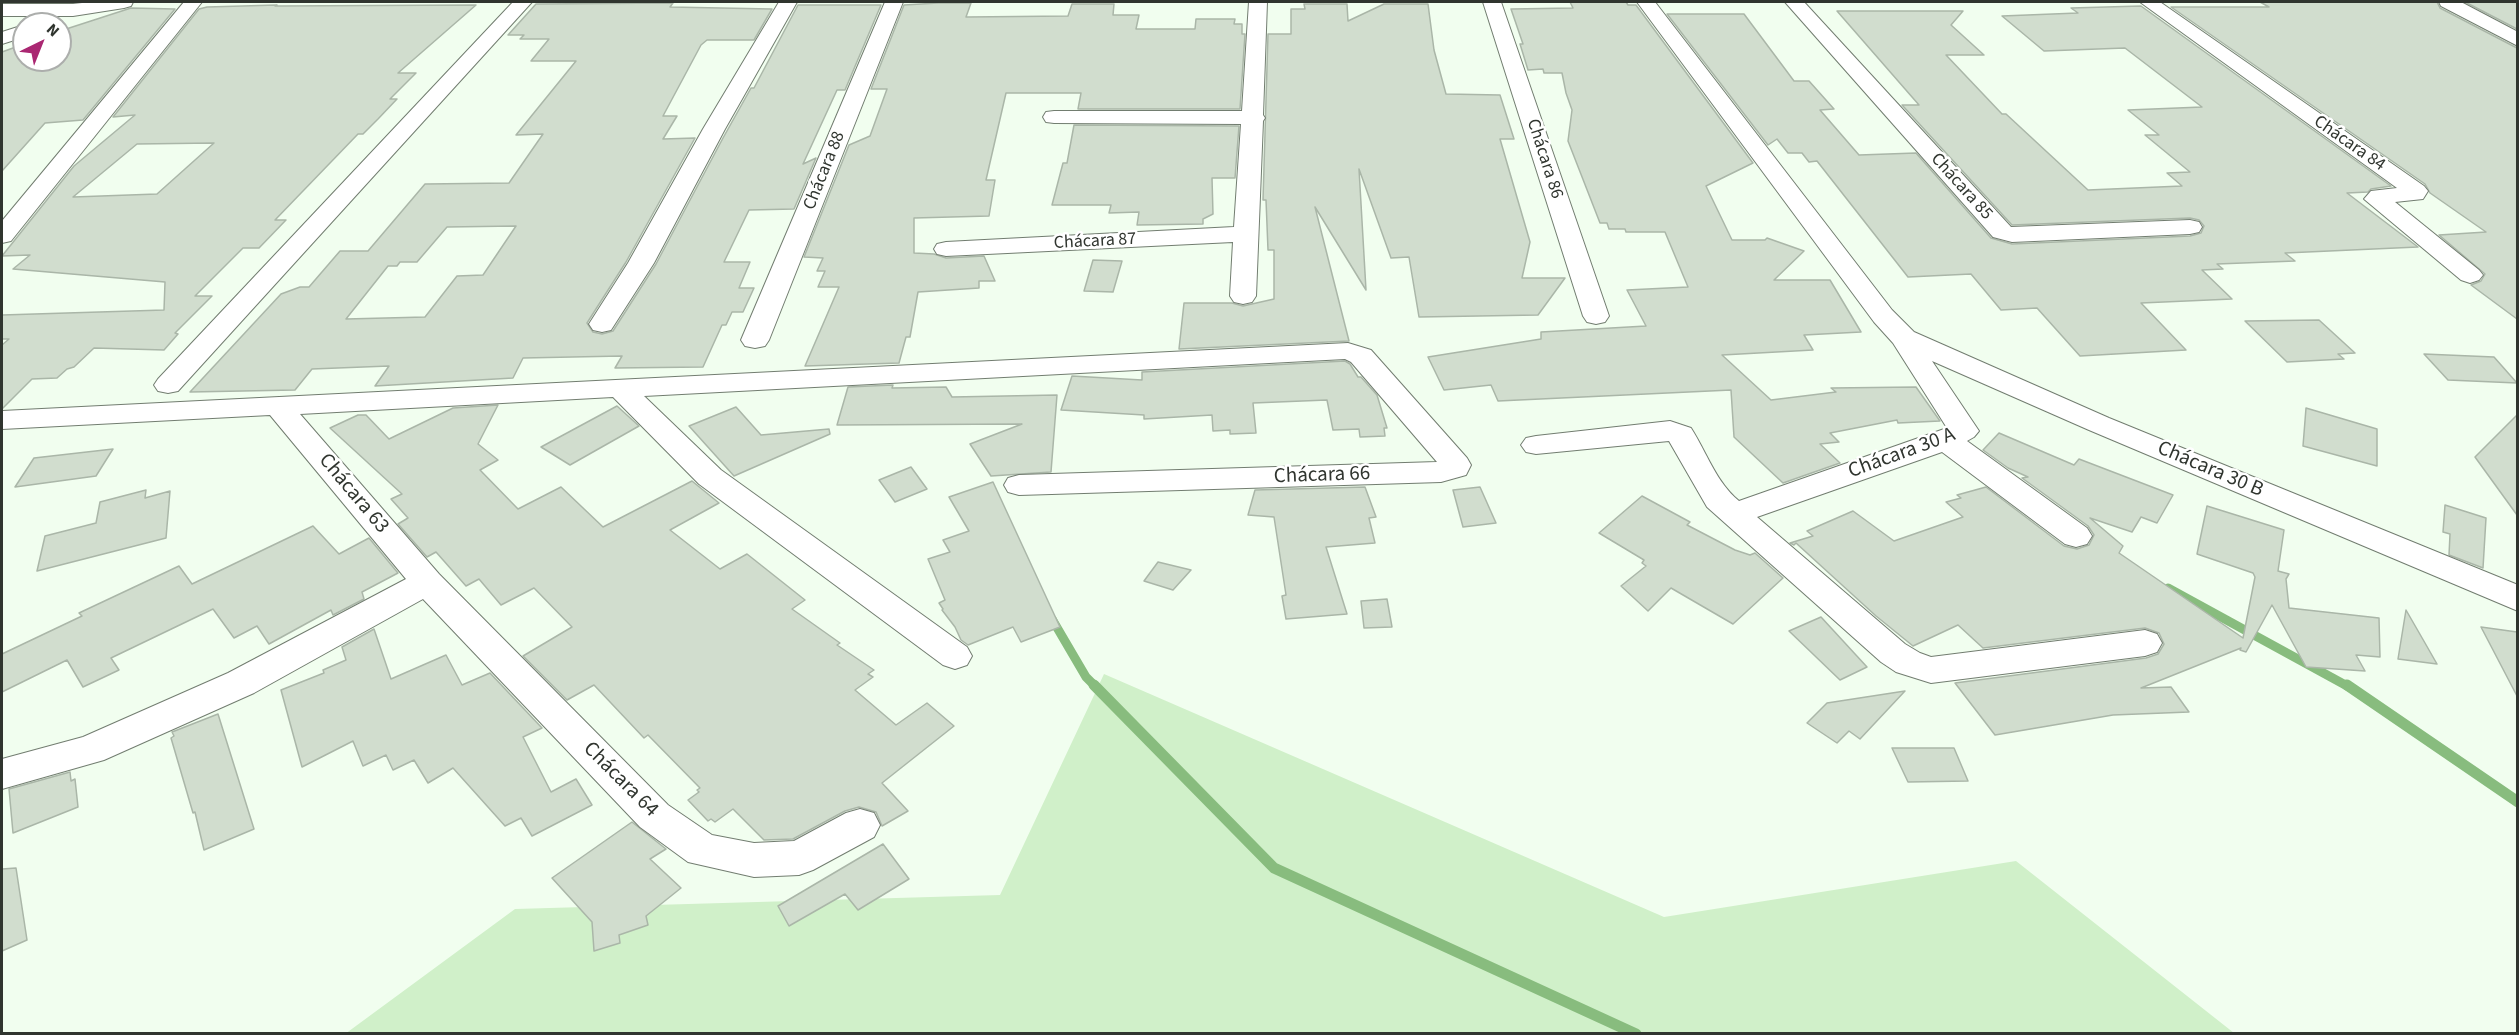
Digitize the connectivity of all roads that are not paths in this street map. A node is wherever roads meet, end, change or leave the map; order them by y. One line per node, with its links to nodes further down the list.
1 (124, 2): 12 (street)
2 (193, 2): 19 (street)
3 (523, 2): 27 (street)
4 (788, 2): 24 (street)
5 (894, 2): 26 (street, Chácara 88)
6 (1258, 2): 16 (street)
7 (1492, 2): 23 (street, Chácara 86)
8 (1646, 2): 25 (street)
9 (1794, 2): 17 (street, Chácara 85)
10 (2150, 2): 21 (street, Chácara 84)
11 (2448, 2): 14 (street)
12 (107, 3): 13 (street)
13 (70, 12)
14 (2517, 40)
15 (1054, 117): 16 (street)
16 (1254, 118): 18 (street)
17 (2190, 226)
18 (1245, 234): 20 (street, Chácara 87); 22 (street)
19 (2, 236)
20 (946, 249)
21 (2470, 275)
22 (1243, 296)
23 (1596, 316)
24 (602, 324)
25 (1904, 338): 31 (street, Chácara 30 A); 37 (street, Chácara 30 B)
26 (755, 340)
27 (168, 385)
28 (618, 387): 29 (street); 33 (street, Chácara 66); 39 (street)
29 (278, 406): 30 (street); 36 (street, Chácara 63)
30 (2, 420)
31 (1947, 440): 34 (street, Chácara 30 A); 35 (street)
32 (1536, 445): 34 (street)
33 (1019, 485)
34 (1734, 514): 38 (street)
35 (2076, 536)
36 (427, 582): 40 (street); 41 (street, Chácara 64)
37 (2517, 599)
38 (2145, 644)
39 (955, 657)
40 (2, 774)
41 (860, 825)

